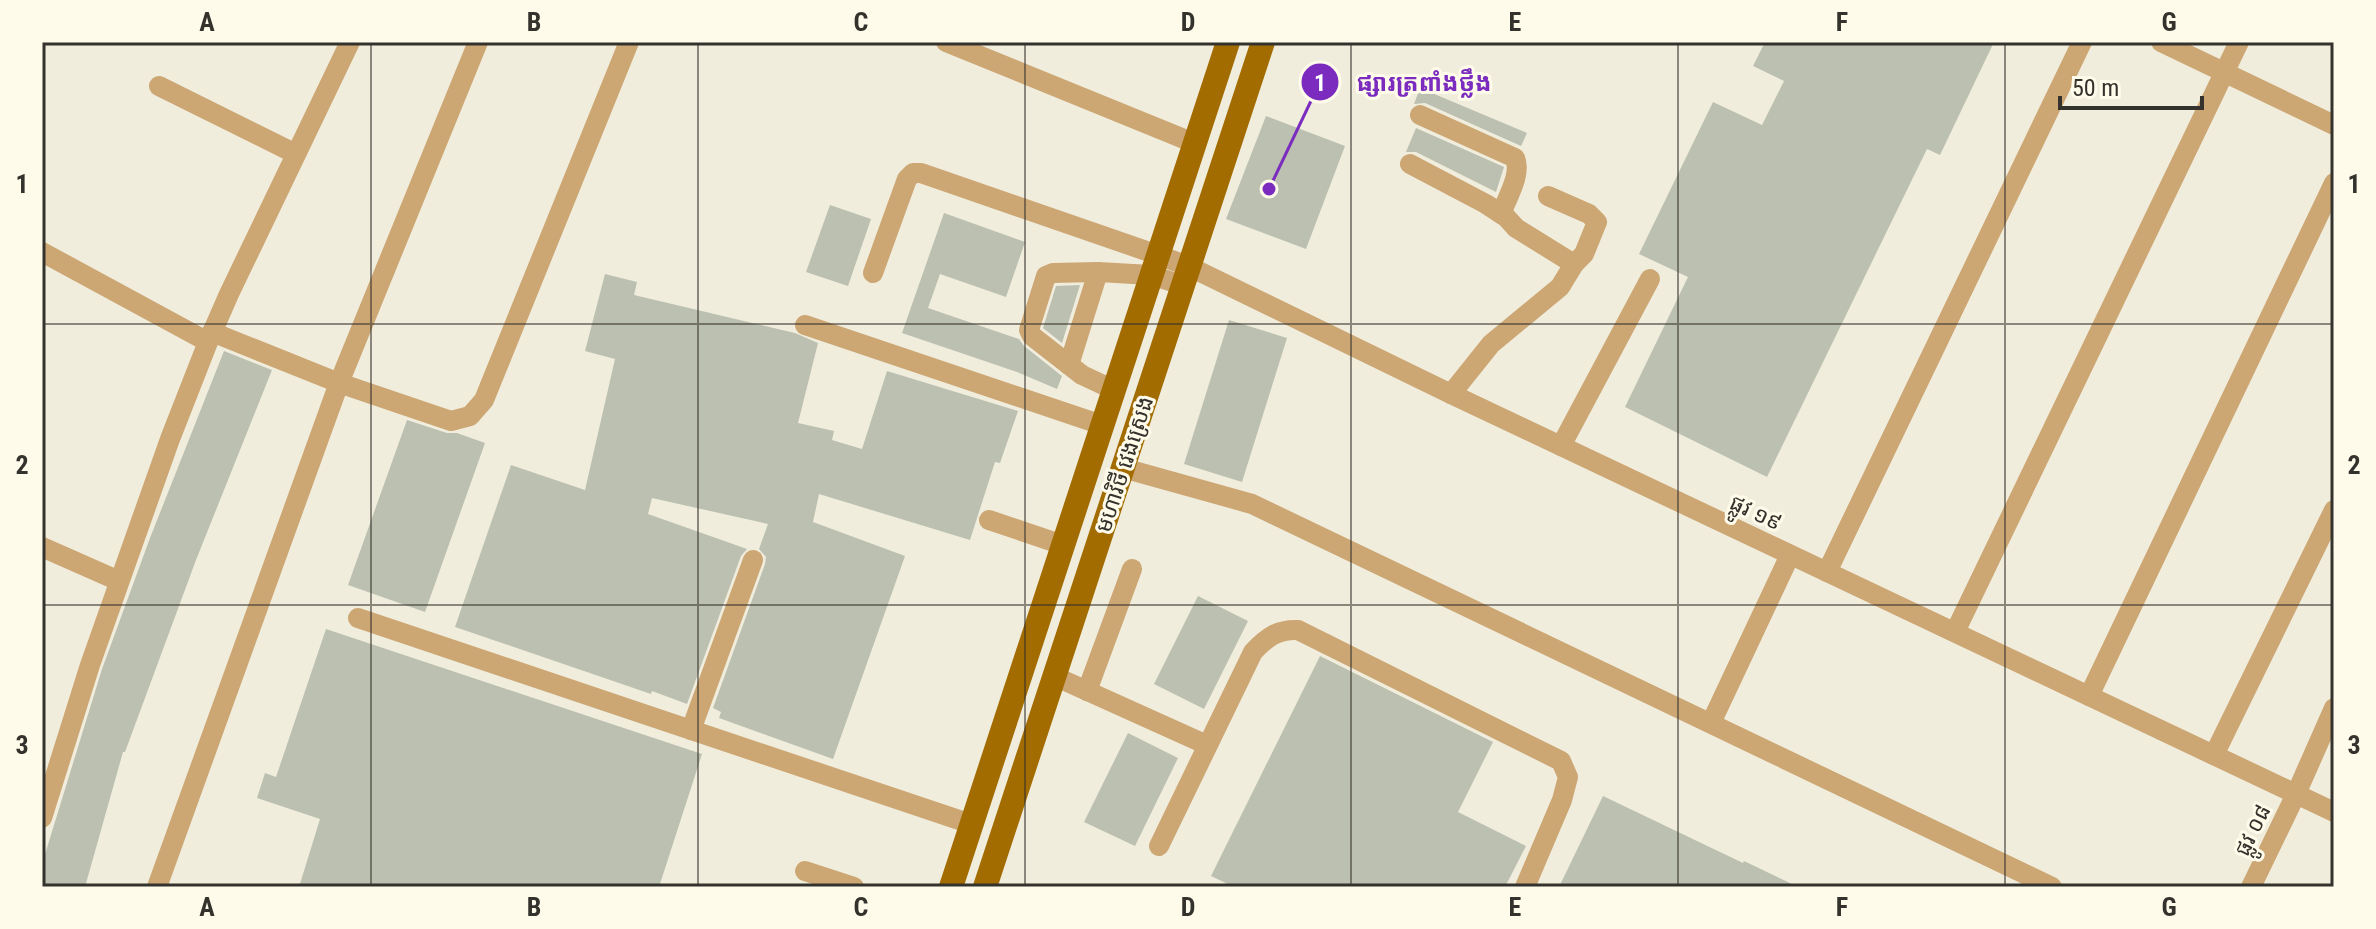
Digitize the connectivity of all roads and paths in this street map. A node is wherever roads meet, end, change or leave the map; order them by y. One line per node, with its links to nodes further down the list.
1 (350, 42): 15 (street)
2 (478, 42): 30 (street)
3 (629, 42): 30 (street)
4 (946, 42): 14 (street)
5 (1228, 42): 14 (main road, មហាវិថី វេងស្រេង)
6 (1263, 42): 25 (main road, មហាវិថី វេងស្រេង)
7 (2082, 42): 43 (street)
8 (2161, 42): 10 (street)
9 (2239, 42): 10 (street)
10 (2224, 72): 13 (street); 46 (street)
11 (159, 86): 15 (street)
12 (1420, 115): 19 (street)
13 (2334, 125)
14 (1194, 143): 22 (main road, មហាវិថី វេងស្រេង)
15 (296, 154): 28 (street)
16 (1410, 164): 19 (street)
17 (2334, 183): 49 (street)
18 (1548, 196): 21 (street)
19 (1501, 214): 21 (street)
20 (42, 252): 28 (street)
21 (1574, 264): 32 (street)
22 (1155, 265): 23 (street); 24 (street, ផ្លូវ ១៩); 25 (street, ផ្លូវ ១៩); 31 (main road, មហាវិថី វេងស្រេង)
23 (1098, 272): 29 (street); 29 (street)
24 (873, 273)
25 (1185, 276): 32 (street, ផ្លូវ ១៩); 35 (main road, មហាវិថី វេងស្រេង)
26 (1650, 279): 34 (street)
27 (805, 325): 33 (street)
28 (210, 337): 30 (street); 44 (street)
29 (1069, 365): 31 (street)
30 (339, 383): 61 (street)
31 (1114, 390): 33 (main road, មហាវិថី វេងស្រេង)
32 (1451, 394): 34 (street, ផ្លូវ ១៩)
33 (1102, 425): 38 (main road, មហាវិថី វេងស្រេង)
34 (1561, 446): 40 (street, ផ្លូវ ១៩)
35 (1123, 468): 47 (main road, មហាវិថី វេងស្រេង); 51 (street)
36 (2334, 510): 54 (street)
37 (989, 520): 38 (street)
38 (1063, 545): 58 (main road, មហាវិថី វេងស្រេង)
39 (42, 547): 44 (street)
40 (1790, 555): 43 (street, ផ្លូវ ១៩); 51 (street)
41 (753, 560): 52 (street)
42 (1132, 569): 48 (street)
43 (1827, 572): 46 (street, ផ្លូវ ១៩)
44 (119, 581): 57 (street)
45 (358, 618): 52 (street)
46 (1955, 632): 49 (street, ផ្លូវ ១៩)
47 (1054, 676): 48 (street); 64 (main road, មហាវិថី វេងស្រេង)
48 (1087, 691): 53 (street)
49 (2089, 696): 54 (street, ផ្លូវ ១៩)
50 (2334, 708): 55 (street, ផ្លូវ ០៨)
51 (1711, 723): 66 (street)
52 (691, 730): 58 (street)
53 (1207, 745): 59 (street); 65 (street)
54 (2214, 755): 55 (street, ផ្លូវ ១៩)
55 (2296, 794): 56 (street, ផ្លូវ ១៩); 67 (street, ផ្លូវ ០៨)
56 (2334, 812)
57 (42, 818)
58 (971, 824): 63 (main road, មហាវិថី វេងស្រេង)
59 (1159, 846)
60 (805, 871): 62 (street)
61 (157, 887)
62 (854, 887)
63 (951, 887)
64 (985, 887)
65 (1525, 887)
66 (2052, 887)
67 (2251, 887)

